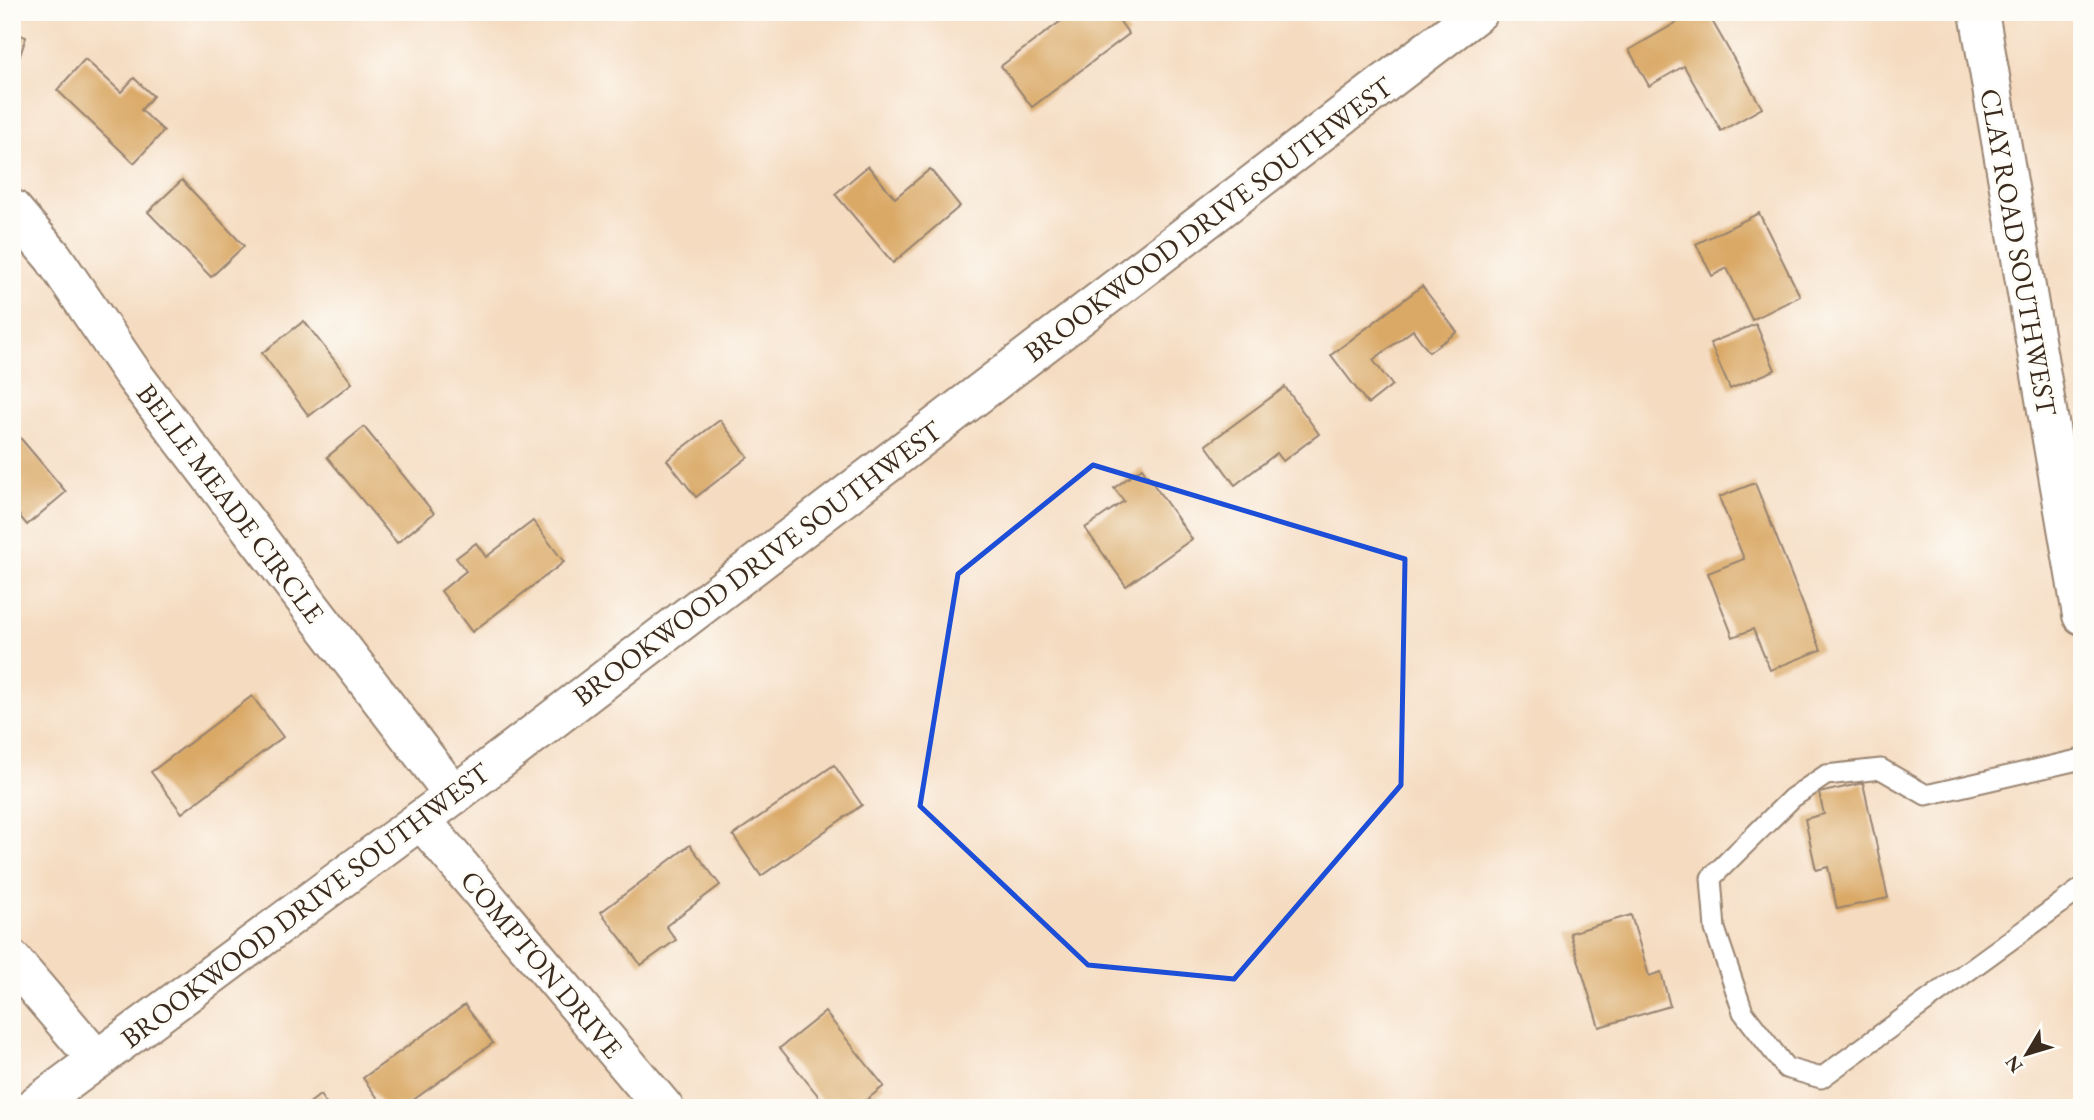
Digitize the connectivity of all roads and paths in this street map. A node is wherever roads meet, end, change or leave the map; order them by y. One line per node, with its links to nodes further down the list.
1 (1478, 12): 6 (street, BROOKWOOD DRIVE SOUTHWEST)
2 (1979, 12): 4 (street, CLAY ROAD SOUTHWEST)
3 (12, 209): 6 (street, BELLE MEADE CIRCLE)
4 (2082, 615)
5 (2082, 759): 8 (lane)
6 (454, 796): 7 (street, BROOKWOOD DRIVE SOUTHWEST)
7 (421, 820): 10 (street, BROOKWOOD DRIVE SOUTHWEST); 12 (street, COMPTON DRIVE)
8 (2082, 888)
9 (12, 960): 10 (street)
10 (97, 1060): 11 (street, BROOKWOOD DRIVE SOUTHWEST)
11 (32, 1108)
12 (664, 1108)

